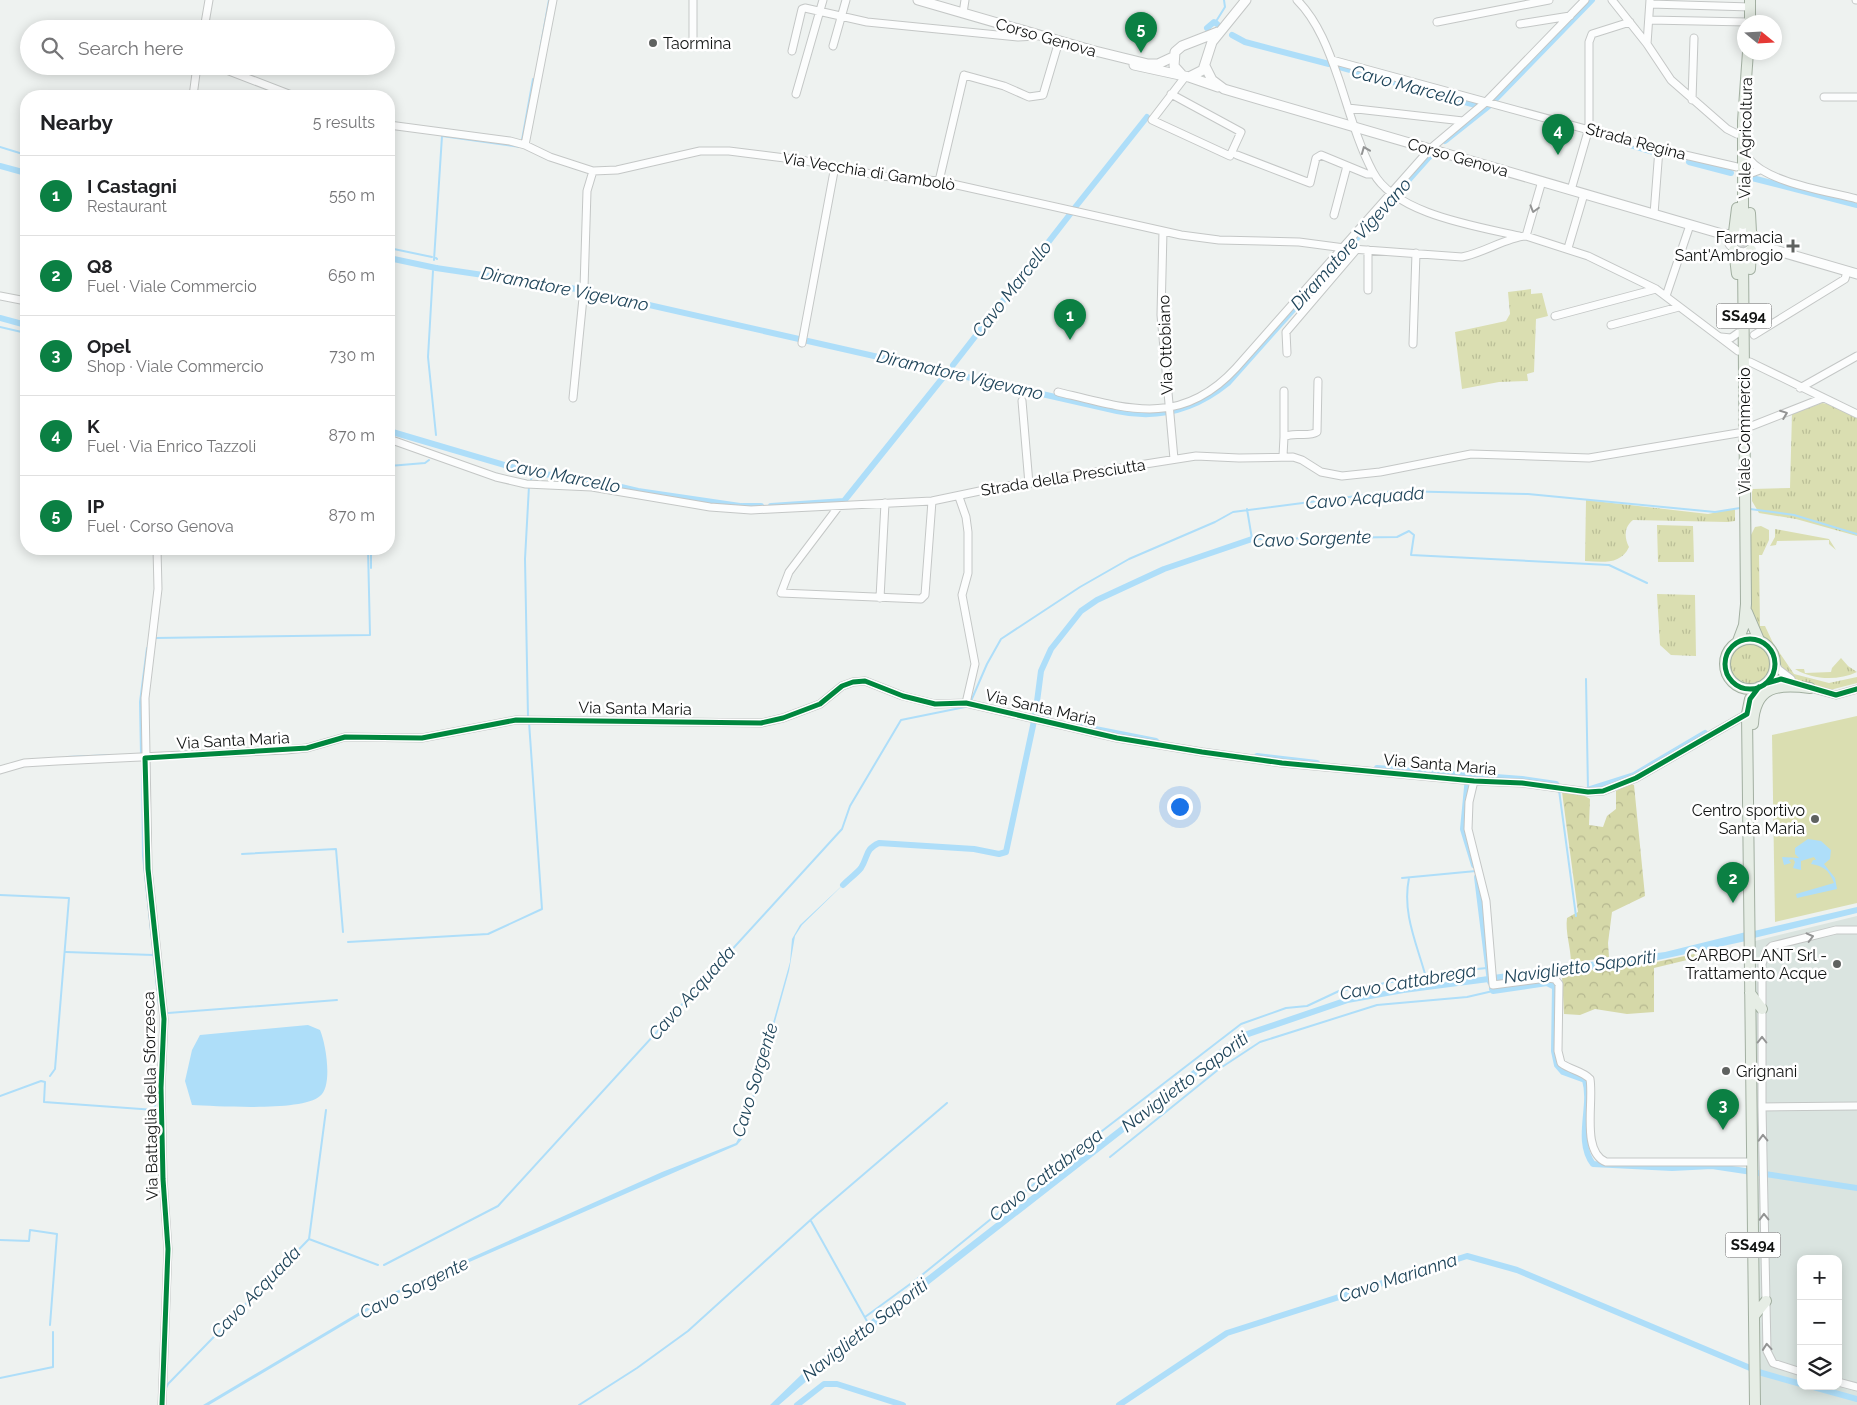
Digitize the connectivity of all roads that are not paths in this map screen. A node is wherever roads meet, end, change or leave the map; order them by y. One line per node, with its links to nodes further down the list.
1 (209, 0): 20 (street)
2 (554, 0): 59 (street)
3 (693, 0): 28 (street)
4 (823, 0): 15 (street)
5 (846, 0): 19 (street)
6 (918, 0): 16 (main road, Corso Genova)
7 (965, 0): 16 (street)
8 (1246, 0): 26 (main road)
9 (1296, 0): 37 (street)
10 (1549, 0): 22 (street)
11 (1585, 0): 18 (street)
12 (1612, 0): 23 (street)
13 (1650, 2): 14 (street); 21 (street)
14 (1751, 2): 17 (main road)
15 (820, 11): 19 (street); 35 (street); 46 (street)
16 (963, 13): 27 (main road, Corso Genova)
17 (1749, 15)
18 (1570, 16): 25 (street); 51 (street)
19 (841, 17): 27 (street); 33 (street)
20 (206, 20)
21 (1649, 20): 24 (street); 32 (street)
22 (1438, 22)
23 (1630, 22): 32 (street); 57 (street)
24 (1737, 22)
25 (1520, 24)
26 (1223, 30): 31 (main road); 39 (main road)
27 (1042, 35): 30 (main road, Corso Genova)
28 (693, 37)
29 (1694, 38): 50 (street)
30 (1059, 40): 34 (main road, Corso Genova); 71 (street)
31 (1191, 44): 36 (main road); 39 (main road)
32 (1647, 44): 50 (street)
33 (833, 46)
34 (1091, 50): 36 (main road, Corso Genova); 42 (main road)
35 (792, 51)
36 (1173, 57): 42 (main road)
37 (1332, 60): 51 (street, Strada Regina); 53 (street)
38 (1747, 60): 52 (main road, Viale Agricoltura)
39 (1205, 61): 42 (main road); 43 (main road, Corso Genova)
40 (196, 75): 44 (street)
41 (239, 75): 45 (street)
42 (1186, 77): 43 (main road); 47 (street)
43 (1224, 88): 56 (main road, Corso Genova)
44 (194, 90)
45 (278, 90)
46 (796, 94)
47 (1171, 94): 47 (street)
48 (1824, 97): 49 (street)
49 (1857, 97)
50 (1692, 100): 58 (street)
51 (1491, 102): 54 (street); 57 (street, Strada Regina)
52 (1744, 103): 58 (main road); 63 (main road); 82 (main road, Viale Agricoltura)
53 (1348, 108): 54 (street); 56 (street)
54 (1463, 120): 60 (street)
55 (395, 126): 59 (street, Via Vecchia di Gambolò)
56 (1355, 127): 60 (main road, Corso Genova); 69 (street, one-way to 56)
57 (1589, 128): 61 (street, Strada Regina); 73 (street)
58 (1737, 134): 66 (main road)
59 (524, 145): 68 (street, Via Vecchia di Gambolò)
60 (1430, 149): 72 (main road, Corso Genova); 74 (street)
61 (1659, 149): 66 (street, Strada Regina); 77 (street)
62 (1237, 155): 65 (street)
63 (1749, 159): 67 (street); 70 (main road)
64 (835, 166): 68 (street, Via Vecchia di Gambolò); 71 (street, Via Vecchia di Gambolò); 102 (street)
65 (1347, 166): 69 (street); 78 (street)
66 (1737, 167): 83 (main road)
67 (1761, 170): 70 (street); 76 (street)
68 (593, 171): 112 (street)
69 (1374, 174): 74 (street)
70 (1749, 174): 82 (main road)
71 (939, 181): 80 (street, Via Vecchia di Gambolò)
72 (1542, 182): 73 (main road, Corso Genova); 81 (street, one-way to 81)
73 (1570, 190): 75 (main road, Corso Genova)
74 (1391, 192): 81 (street); 85 (street)
75 (1584, 194): 77 (main road, Corso Genova); 84 (street)
76 (1857, 199)
77 (1654, 214): 79 (main road, Corso Genova)
78 (1334, 215)
79 (1690, 225): 83 (main road, Corso Genova); 94 (street)
80 (1163, 231): 85 (street, Via Vecchia di Gambolò); 115 (street, Via Ottobiano)
81 (1523, 236): 84 (street); 87 (street, Via Vecchia di Gambolò)
82 (1751, 238): 83 (main road); 83 (main road); 89 (main road); 107 (main road)
83 (1733, 239): 99 (main road)
84 (1568, 248): 92 (street)
85 (1348, 249): 86 (street, Via Vecchia di Gambolò); 105 (street); 115 (street)
86 (1368, 250): 87 (street, Via Vecchia di Gambolò); 91 (street)
87 (1416, 252): 103 (street)
88 (1744, 258): 117 (main road, Viale Commercio / SS494)
89 (1847, 271): 90 (main road); 100 (street)
90 (1857, 274)
91 (1368, 290)
92 (1656, 290): 94 (street); 97 (street)
93 (0, 296): 95 (street)
94 (1666, 296): 96 (street)
95 (20, 300)
96 (1680, 307): 98 (street); 101 (street)
97 (1555, 316)
98 (1611, 325)
99 (1738, 333): 101 (street); 104 (main road)
100 (1754, 335)
101 (1721, 337): 104 (street)
102 (802, 343)
103 (1413, 344)
104 (1738, 351): 117 (main road)
105 (1287, 354)
106 (1857, 356): 109 (street)
107 (1750, 362): 109 (street); 117 (main road)
108 (1318, 380): 118 (street)
109 (1800, 388): 113 (street)
110 (1284, 391): 118 (street)
111 (1058, 392): 115 (street)
112 (573, 398)
113 (1823, 398): 116 (street); 117 (street, Strada della Presciutta, one-way to 113)
114 (1022, 401): 122 (street)
115 (1168, 411): 121 (street, Via Ottobiano)
116 (1857, 414)
117 (1741, 431): 120 (street, Strada della Presciutta); 129 (main road, Viale Commercio / SS494)
118 (1284, 437): 120 (street)
119 (395, 441): 126 (street, Strada della Presciutta)
120 (1283, 456): 121 (street, Strada della Presciutta)
121 (1174, 459): 122 (street, Strada della Presciutta)
122 (1029, 484): 123 (street, Strada della Presciutta)
123 (959, 497): 124 (street, Strada della Presciutta); 137 (street)
124 (932, 501): 125 (street, Strada della Presciutta); 128 (street)
125 (885, 503): 126 (street, Strada della Presciutta); 128 (street)
126 (839, 506): 128 (street)
127 (157, 555): 139 (street, Via Battaglia della Sforzesca)
128 (880, 598)
129 (1746, 604): 130 (main road, Viale Commercio / SS494); 131 (main road, Viale Commercio / SS494)
130 (1759, 640): 131 (main road); 132 (main road, Viale Commercio / SS494)
131 (1738, 641): 133 (main road, Viale Commercio / SS494)
132 (1774, 658): 134 (main road, Viale Commercio / SS494); 135 (street)
133 (1735, 684): 134 (main road); 138 (main road, Viale Commercio / SS494)
134 (1763, 685): 135 (street); 138 (main road, Viale Commercio / SS494)
135 (1807, 687): 136 (street); 141 (main road)
136 (1857, 689)
137 (966, 703): 139 (street, Via Santa Maria); 142 (street, Via Santa Maria)
138 (1747, 714): 141 (main road, Viale Commercio / SS494); 142 (street, Via Santa Maria)
139 (145, 758): 140 (street, Via Santa Maria); 154 (street, Via Battaglia della Sforzesca)
140 (0, 770)
141 (1748, 777): 144 (main road, Viale Commercio / SS494)
142 (1469, 780): 148 (street)
143 (1857, 930): 145 (street, one-way to 143)
144 (1750, 993): 145 (main road); 148 (main road, Viale Commercio / SS494)
145 (1762, 1009): 147 (street, one-way to 145)
146 (1857, 1106): 147 (street)
147 (1762, 1107): 149 (street, one-way to 147)
148 (1752, 1168): 150 (main road, Viale Commercio / SS494)
149 (1766, 1301): 150 (main road); 151 (street, one-way to 149)
150 (1754, 1316): 155 (main road, Viale Commercio / SS494)
151 (1797, 1371)
152 (1842, 1383): 153 (street)
153 (1857, 1387)
154 (162, 1405)
155 (1756, 1405)

